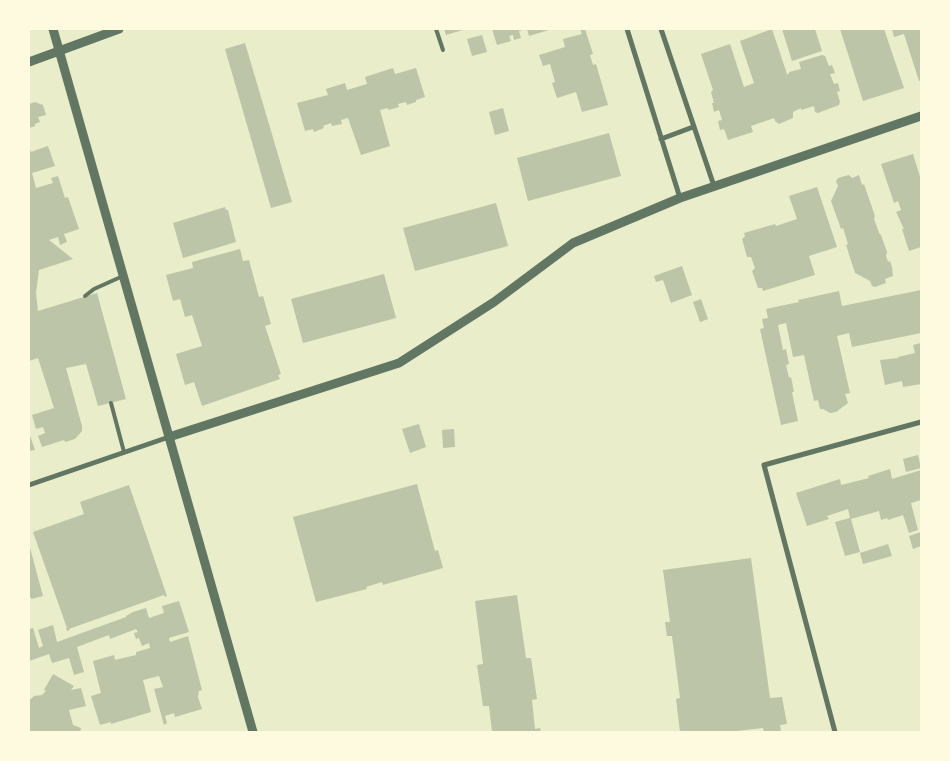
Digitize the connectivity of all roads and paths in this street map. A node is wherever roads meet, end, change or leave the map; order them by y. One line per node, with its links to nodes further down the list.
1 (53, 29): 6 (street)
2 (119, 29): 6 (street)
3 (436, 29): 7 (lane)
4 (627, 29): 11 (street)
5 (661, 29): 10 (street)
6 (60, 50): 8 (street); 14 (street)
7 (443, 50)
8 (29, 62)
9 (921, 116): 12 (street)
10 (694, 127): 11 (street); 12 (street)
11 (661, 139): 13 (street)
12 (714, 186): 13 (street)
13 (680, 198): 18 (street)
14 (123, 276): 15 (lane); 18 (street)
15 (84, 296)
16 (112, 403): 19 (lane)
17 (921, 422): 22 (street)
18 (169, 437): 19 (street); 21 (street)
19 (124, 452): 20 (street)
20 (29, 485)
21 (252, 732)
22 (835, 732)

